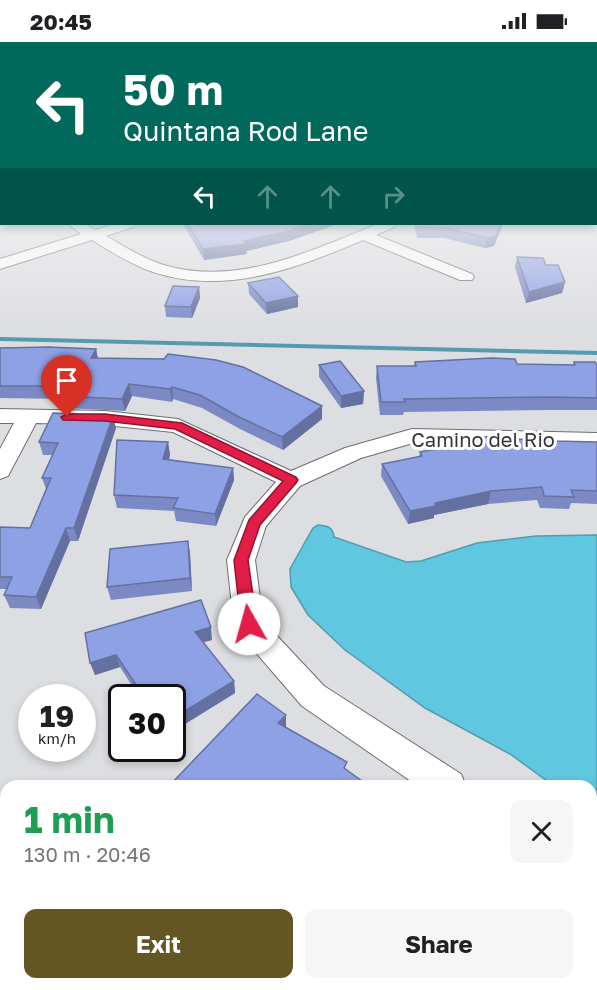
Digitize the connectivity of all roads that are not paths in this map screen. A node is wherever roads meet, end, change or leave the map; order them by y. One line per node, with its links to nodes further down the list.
1 (65, 243): 5 (street)
2 (111, 243): 3 (street)
3 (338, 243)
4 (384, 243): 6 (street)
5 (0, 264)
6 (466, 277)
7 (0, 416): 8 (street)
8 (28, 417): 10 (street); 11 (street)
9 (597, 440): 11 (street, Camino del Rio)
10 (0, 471)
11 (291, 480): 12 (street, Camino del Rio)
12 (439, 780)

